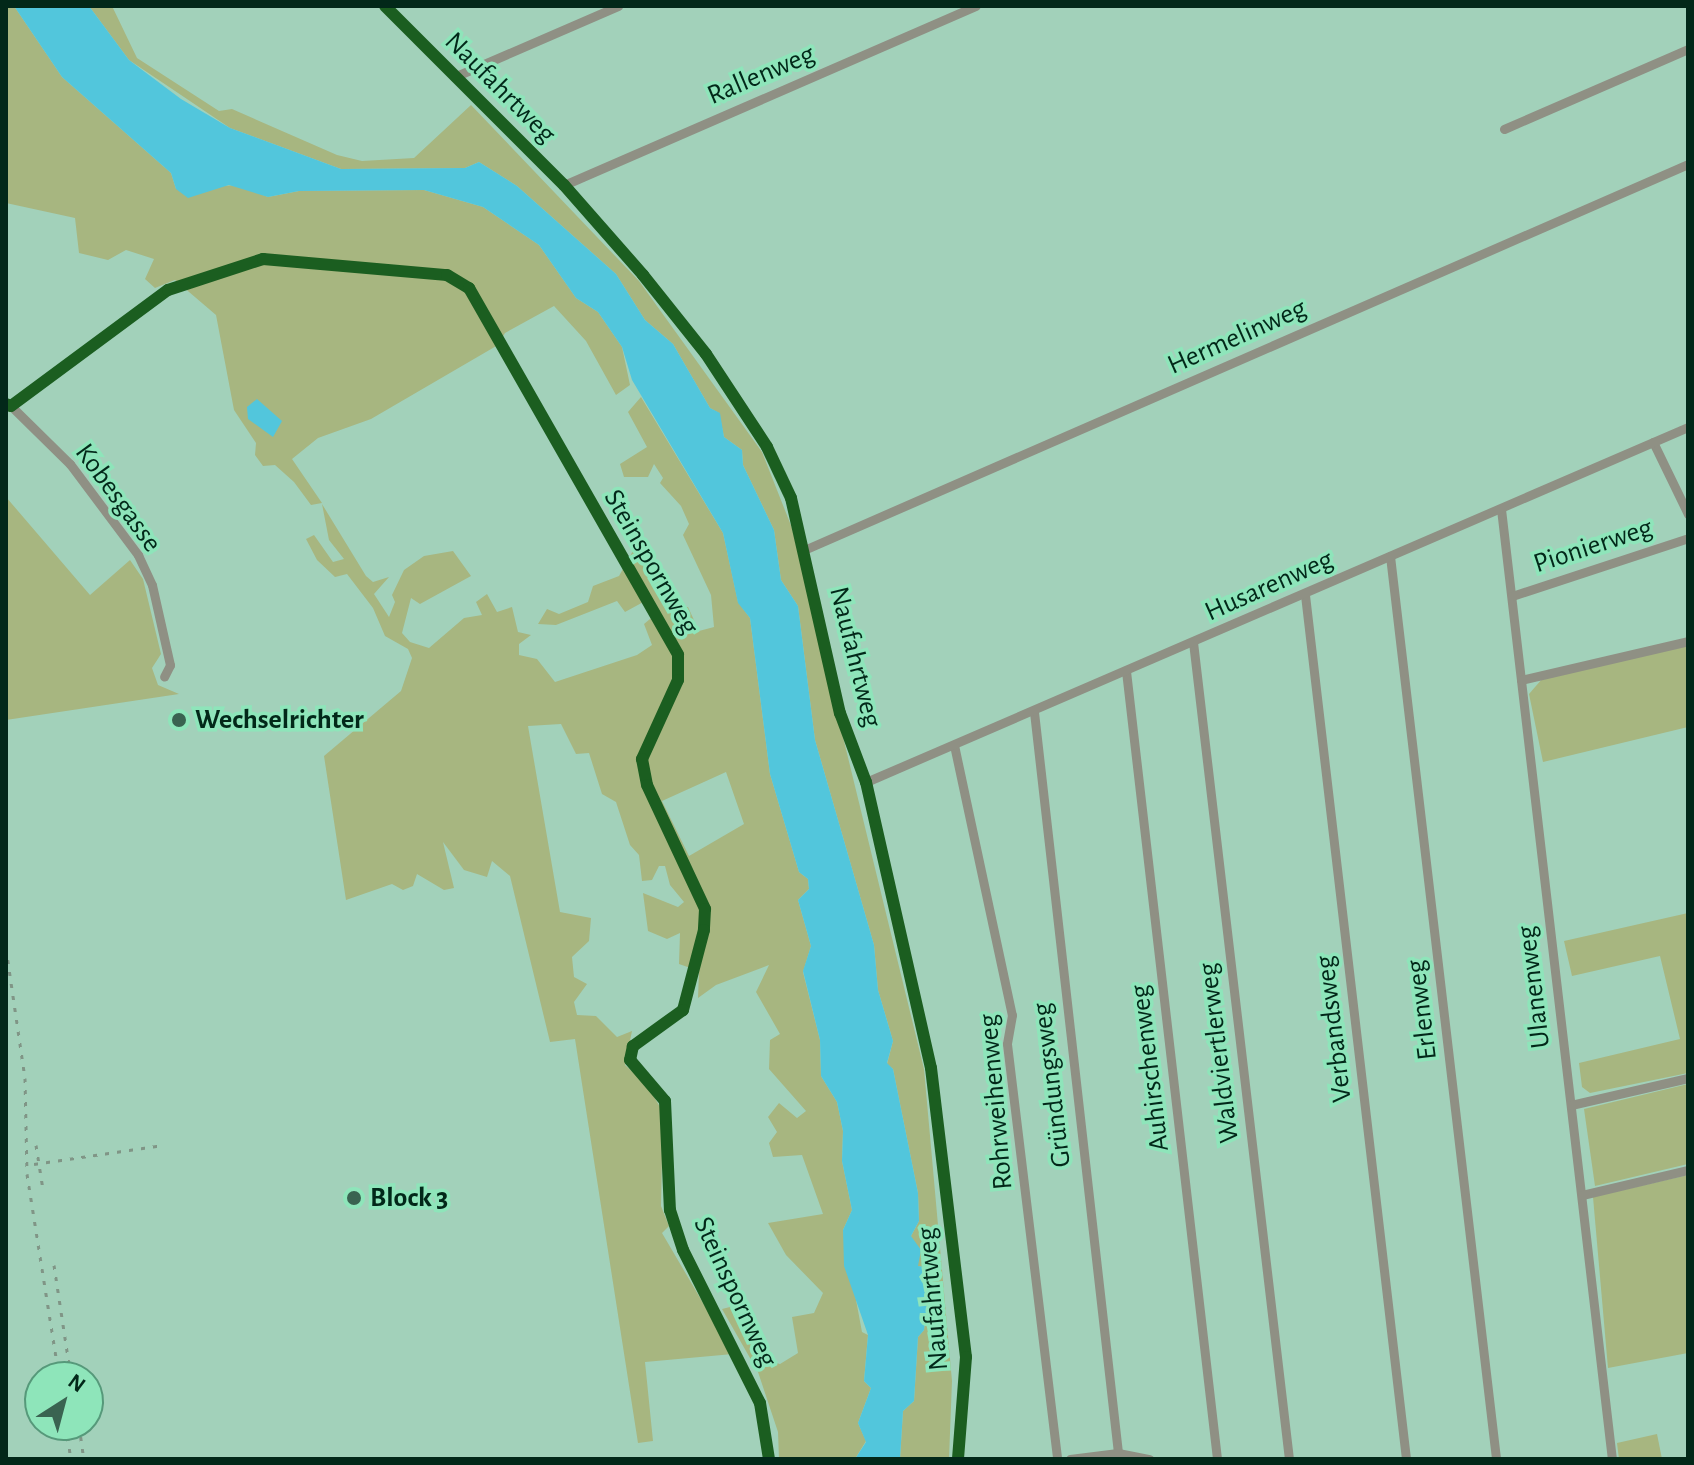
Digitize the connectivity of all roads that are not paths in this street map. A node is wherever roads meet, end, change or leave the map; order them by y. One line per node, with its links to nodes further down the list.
1 (385, 6): 5 (street, Naufahrtweg)
2 (618, 6): 5 (street)
3 (976, 6): 8 (street, Rallenweg)
4 (1688, 49): 6 (street)
5 (454, 77): 8 (street, Naufahrtweg)
6 (1504, 129)
7 (1688, 164): 15 (street, Hermelinweg)
8 (564, 185): 15 (street, Naufahrtweg)
9 (8, 405): 22 (street, Kobesgasse); 32 (street, Steinspornweg)
10 (1688, 427): 11 (street, Husarenweg)
11 (1653, 442): 12 (street, Husarenweg); 13 (street)
12 (1501, 509): 16 (street, Husarenweg); 18 (street, Ulanenweg)
13 (1688, 514)
14 (1688, 538): 18 (street, Pionierweg)
15 (804, 550): 26 (street, Naufahrtweg)
16 (1390, 556): 17 (street, Husarenweg); 40 (street, Erlenweg)
17 (1305, 595): 20 (street, Husarenweg); 39 (street, Verbandsweg)
18 (1512, 596): 23 (street, Ulanenweg)
19 (1688, 641): 23 (street)
20 (1193, 642): 21 (street, Husarenweg); 38 (street, Waldviertlerweg)
21 (1126, 671): 24 (street, Husarenweg); 37 (street, Auhirschenweg)
22 (164, 677)
23 (1521, 680): 28 (street, Ulanenweg)
24 (1034, 712): 25 (street, Husarenweg); 31 (street, Gründungsweg)
25 (954, 745): 26 (street, Husarenweg); 34 (street, Rohrweihenweg)
26 (866, 782): 33 (street, Naufahrtweg)
27 (1688, 1078): 28 (street)
28 (1571, 1105): 30 (street, Ulanenweg)
29 (1688, 1170): 30 (street)
30 (1582, 1195): 41 (street, Ulanenweg)
31 (1118, 1453): 35 (street); 36 (street)
32 (769, 1459)
33 (958, 1459)
34 (1057, 1459)
35 (1070, 1459)
36 (1149, 1459)
37 (1217, 1459)
38 (1289, 1459)
39 (1406, 1459)
40 (1496, 1459)
41 (1612, 1459)

